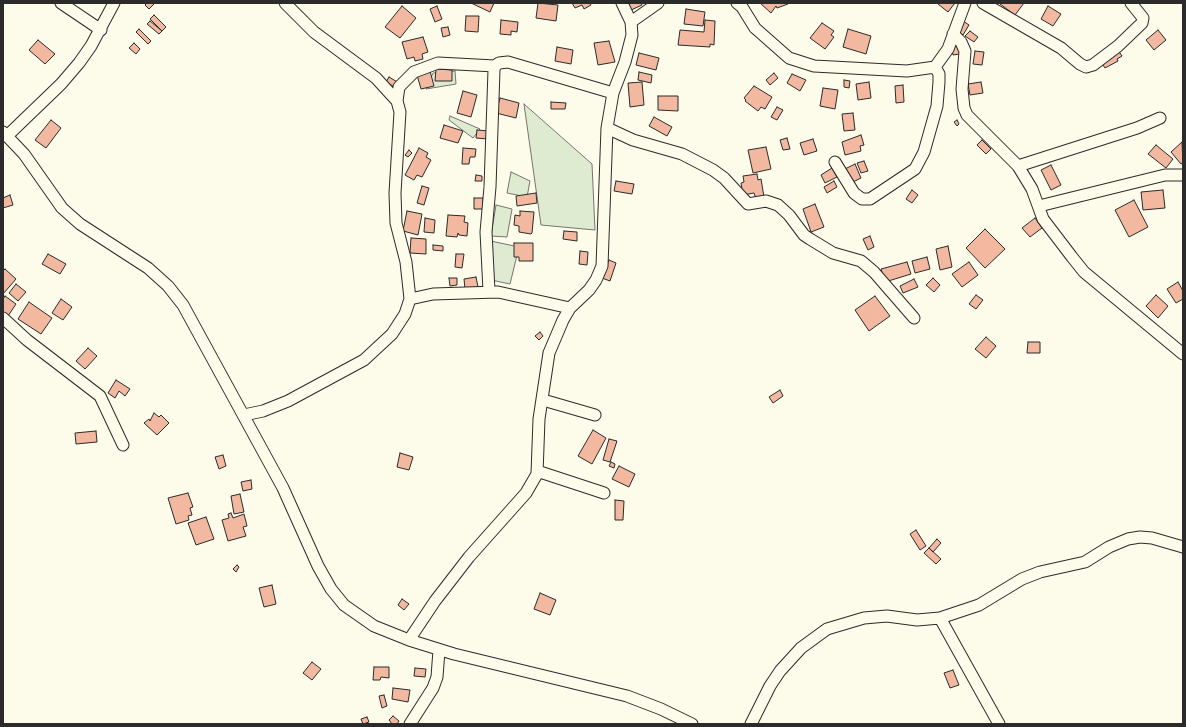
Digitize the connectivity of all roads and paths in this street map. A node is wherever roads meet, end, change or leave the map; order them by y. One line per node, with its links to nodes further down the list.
1 (61, 3): 11 (street)
2 (114, 3): 11 (street)
3 (285, 3): 16 (street)
4 (622, 3): 10 (street)
5 (658, 3): 10 (street)
6 (965, 3): 12 (street)
7 (983, 3): 8 (street)
8 (1131, 3)
9 (741, 4): 14 (street)
10 (631, 22): 15 (street)
11 (101, 30): 19 (street)
12 (953, 34): 14 (street); 21 (street)
13 (496, 66): 15 (street); 16 (street); 24 (street)
14 (935, 67): 20 (street)
15 (613, 93): 18 (street)
16 (397, 101): 25 (street)
17 (1160, 118): 21 (street)
18 (607, 128): 26 (street); 28 (street)
19 (5, 134): 31 (street)
20 (835, 162)
21 (1018, 166): 23 (street)
22 (1183, 175): 23 (street)
23 (1039, 206): 29 (street)
24 (489, 291): 25 (street); 26 (street)
25 (410, 299): 31 (street)
26 (570, 308): 30 (street)
27 (3, 318): 33 (street)
28 (914, 318)
29 (1183, 354)
30 (543, 400): 32 (street); 34 (street)
31 (244, 415): 38 (street)
32 (595, 415)
33 (123, 445)
34 (538, 471): 35 (street); 38 (street)
35 (604, 493)
36 (1183, 547): 37 (street)
37 (940, 618): 42 (street); 43 (street)
38 (410, 640): 39 (street)
39 (439, 650): 40 (street); 41 (street)
40 (410, 724)
41 (692, 724)
42 (751, 724)
43 (999, 724)

